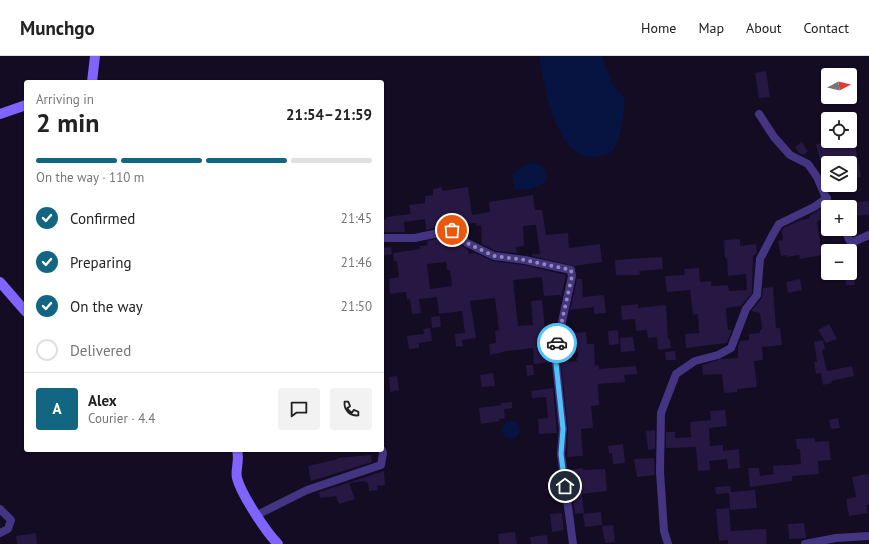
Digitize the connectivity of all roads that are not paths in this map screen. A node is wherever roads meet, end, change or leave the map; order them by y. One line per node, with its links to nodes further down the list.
1 (95, 56): 2 (street)
2 (92, 80)
3 (24, 106): 4 (street)
4 (0, 114)
5 (760, 114): 6 (street)
6 (827, 198): 20 (street)
7 (869, 235): 8 (street)
8 (848, 236)
9 (384, 238): 19 (street)
10 (0, 282): 11 (street)
11 (24, 310)
12 (238, 452): 15 (street)
13 (383, 452): 15 (street)
14 (0, 509): 16 (street)
15 (257, 515): 18 (street)
16 (0, 533)
17 (869, 536): 21 (street)
18 (278, 544)
19 (573, 544)
20 (668, 544)
21 (805, 544)

